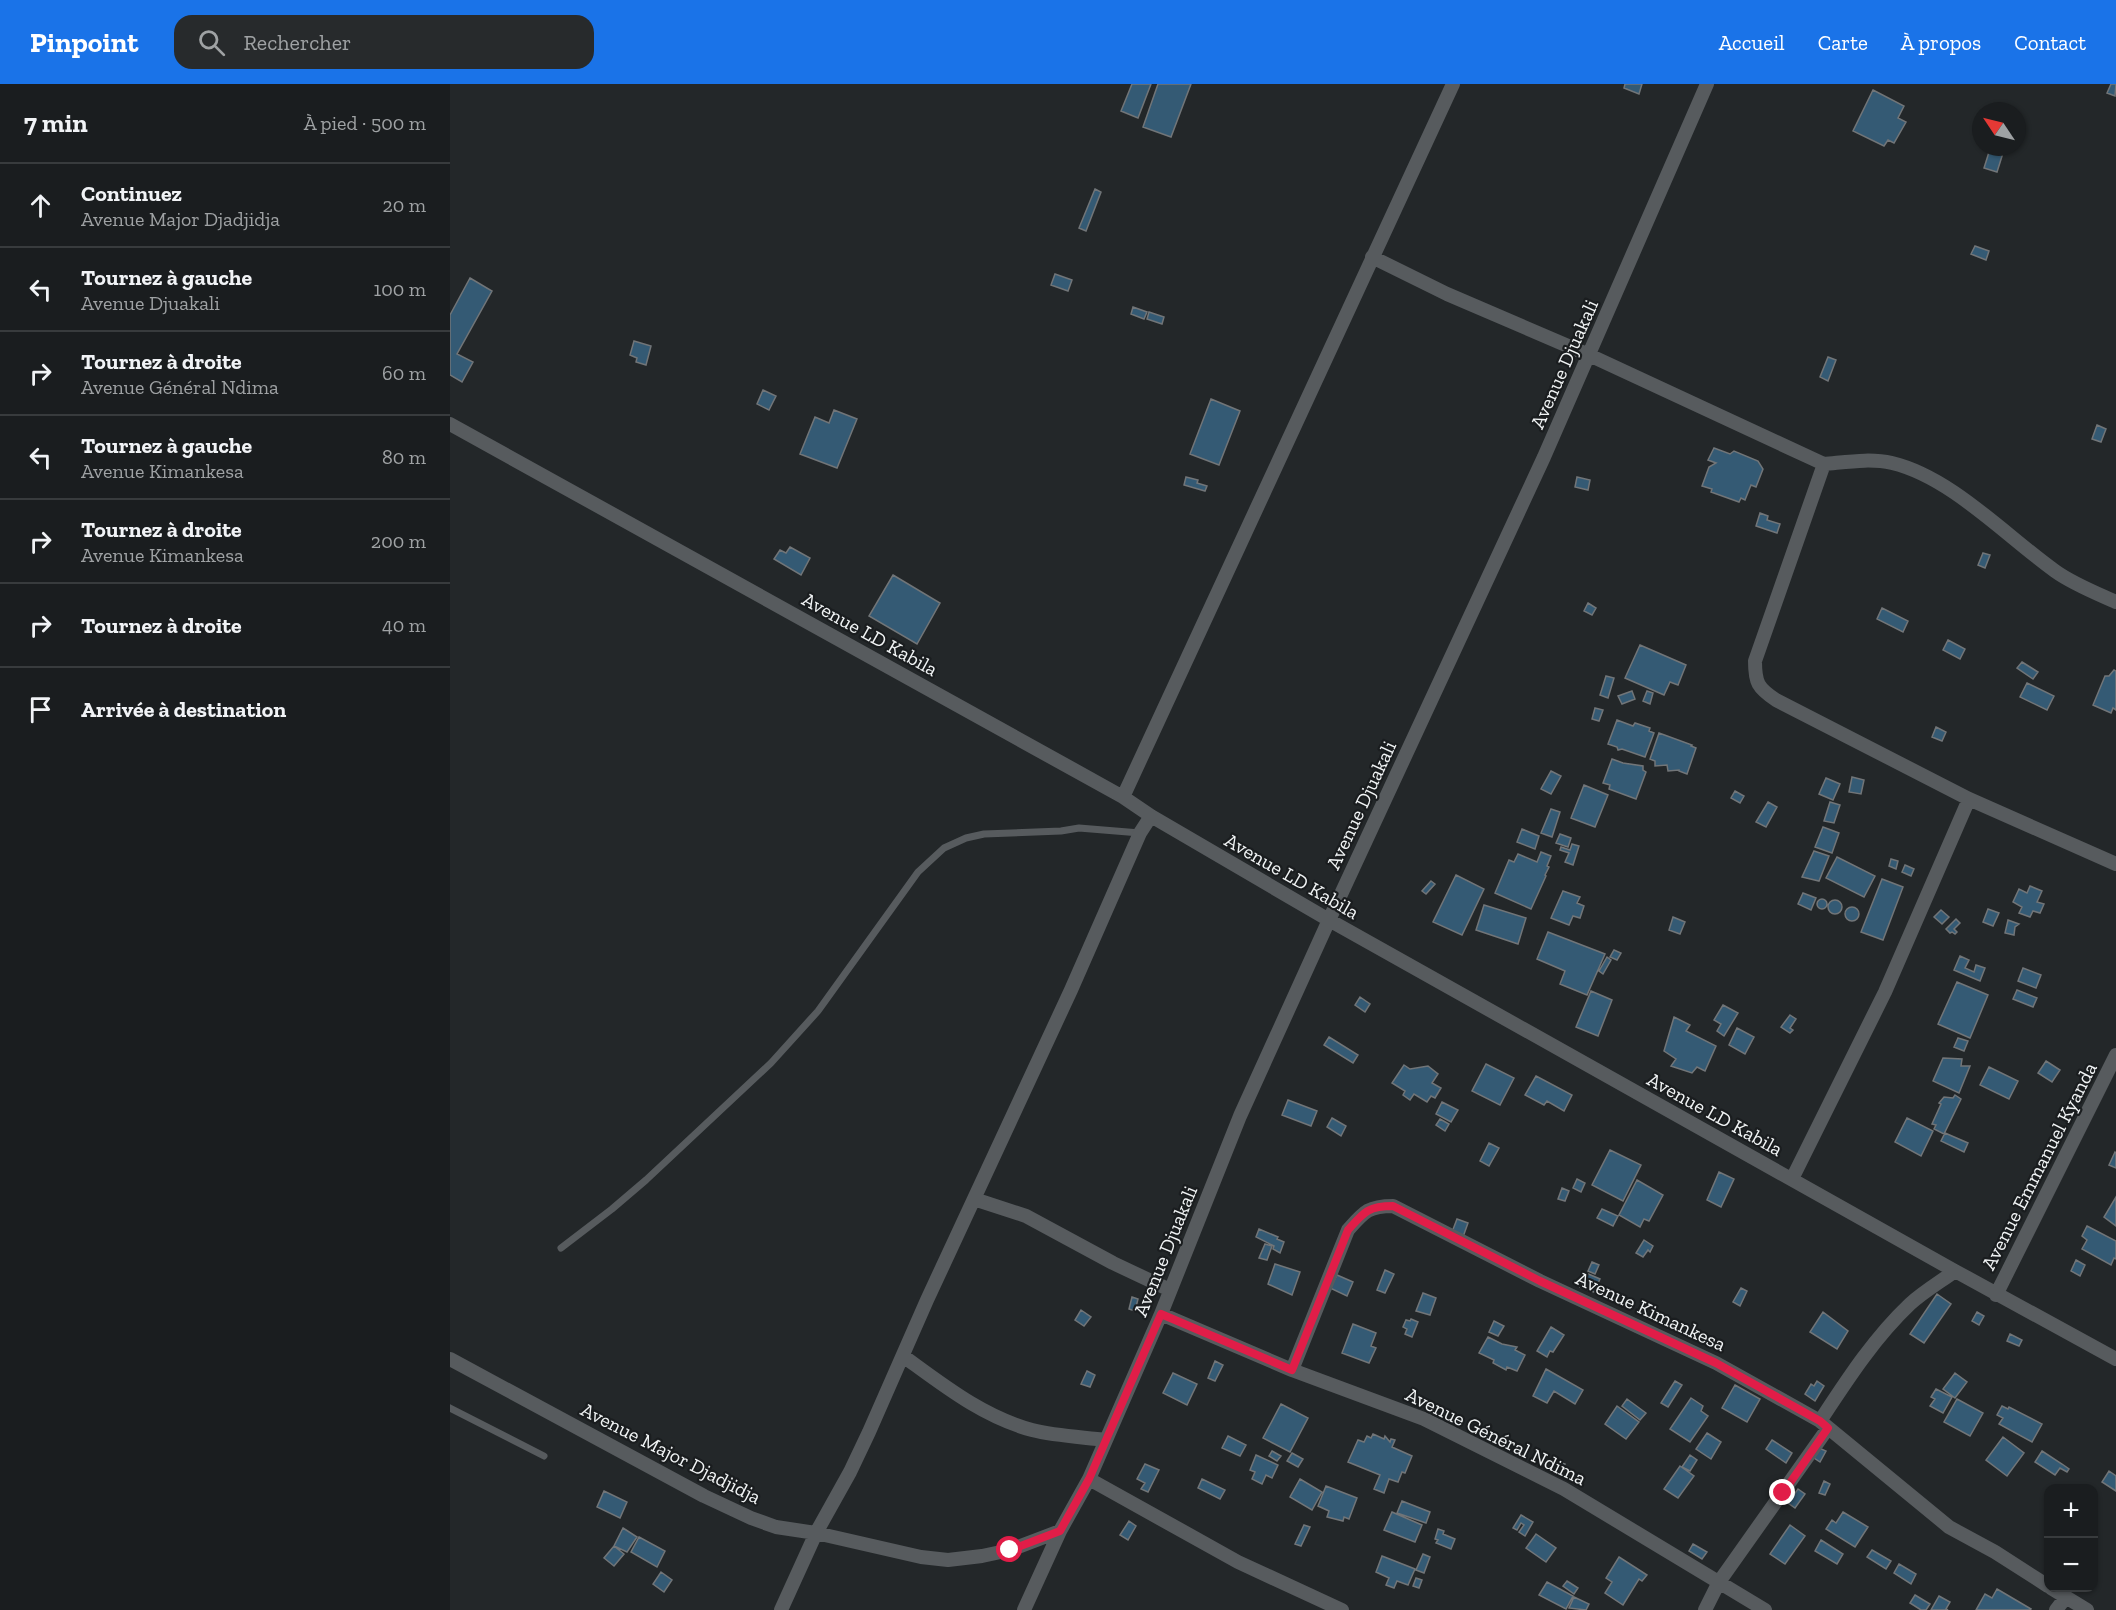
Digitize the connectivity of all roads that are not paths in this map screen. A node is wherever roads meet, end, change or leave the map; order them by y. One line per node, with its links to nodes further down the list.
1 (1453, 84): 3 (street)
2 (1707, 84): 4 (street, Avenue Djuakali)
3 (1372, 257): 4 (street); 8 (street)
4 (1589, 355): 6 (street); 13 (street, Avenue Djuakali)
5 (450, 424): 8 (street, Avenue LD Kabila)
6 (1824, 464): 7 (street); 9 (street)
7 (2116, 602)
8 (1123, 797): 10 (street, Avenue LD Kabila)
9 (1969, 799): 12 (street); 15 (street)
10 (1151, 816): 11 (street); 13 (street, Avenue LD Kabila)
11 (1140, 833): 16 (street); 17 (lane)
12 (2116, 864)
13 (1329, 920): 15 (street, Avenue LD Kabila); 19 (street, Avenue Djuakali)
14 (2116, 1055): 20 (street, Avenue Emmanuel Kyanda)
15 (1792, 1179): 18 (street, Avenue LD Kabila)
16 (974, 1199): 19 (street); 22 (street)
17 (561, 1248)
18 (1955, 1271): 20 (street, Avenue LD Kabila); 27 (street)
19 (1170, 1290): 21 (street, Avenue Djuakali)
20 (1996, 1295): 24 (street, Avenue LD Kabila)
21 (1161, 1314): 25 (street, Avenue Général Ndima); 28 (street, Avenue Djuakali)
22 (903, 1356): 28 (street); 32 (street)
23 (450, 1359): 32 (street, Avenue Major Djadjidja)
24 (2116, 1359)
25 (1292, 1370): 27 (street, Avenue Kimankesa); 33 (street, Avenue Général Ndima)
26 (450, 1408): 29 (lane)
27 (1824, 1424): 33 (street); 34 (street, Avenue Kimankesa)
28 (1106, 1440): 30 (street, Avenue Djuakali)
29 (544, 1456)
30 (1089, 1479): 31 (street, Avenue Djuakali); 39 (street)
31 (1060, 1531): 32 (street, Avenue Major Djadjidja); 38 (street, Avenue Djuakali)
32 (816, 1533): 37 (street)
33 (1719, 1582): 40 (street); 41 (street, Avenue Général Ndima)
34 (2044, 1583)
35 (2058, 1592): 36 (street, Avenue Kimankesa)
36 (2066, 1597): 42 (street); 43 (street, Avenue Kimankesa)
37 (781, 1610)
38 (1024, 1610)
39 (1342, 1610)
40 (1705, 1610)
41 (1765, 1610)
42 (2056, 1610)
43 (2087, 1610)

